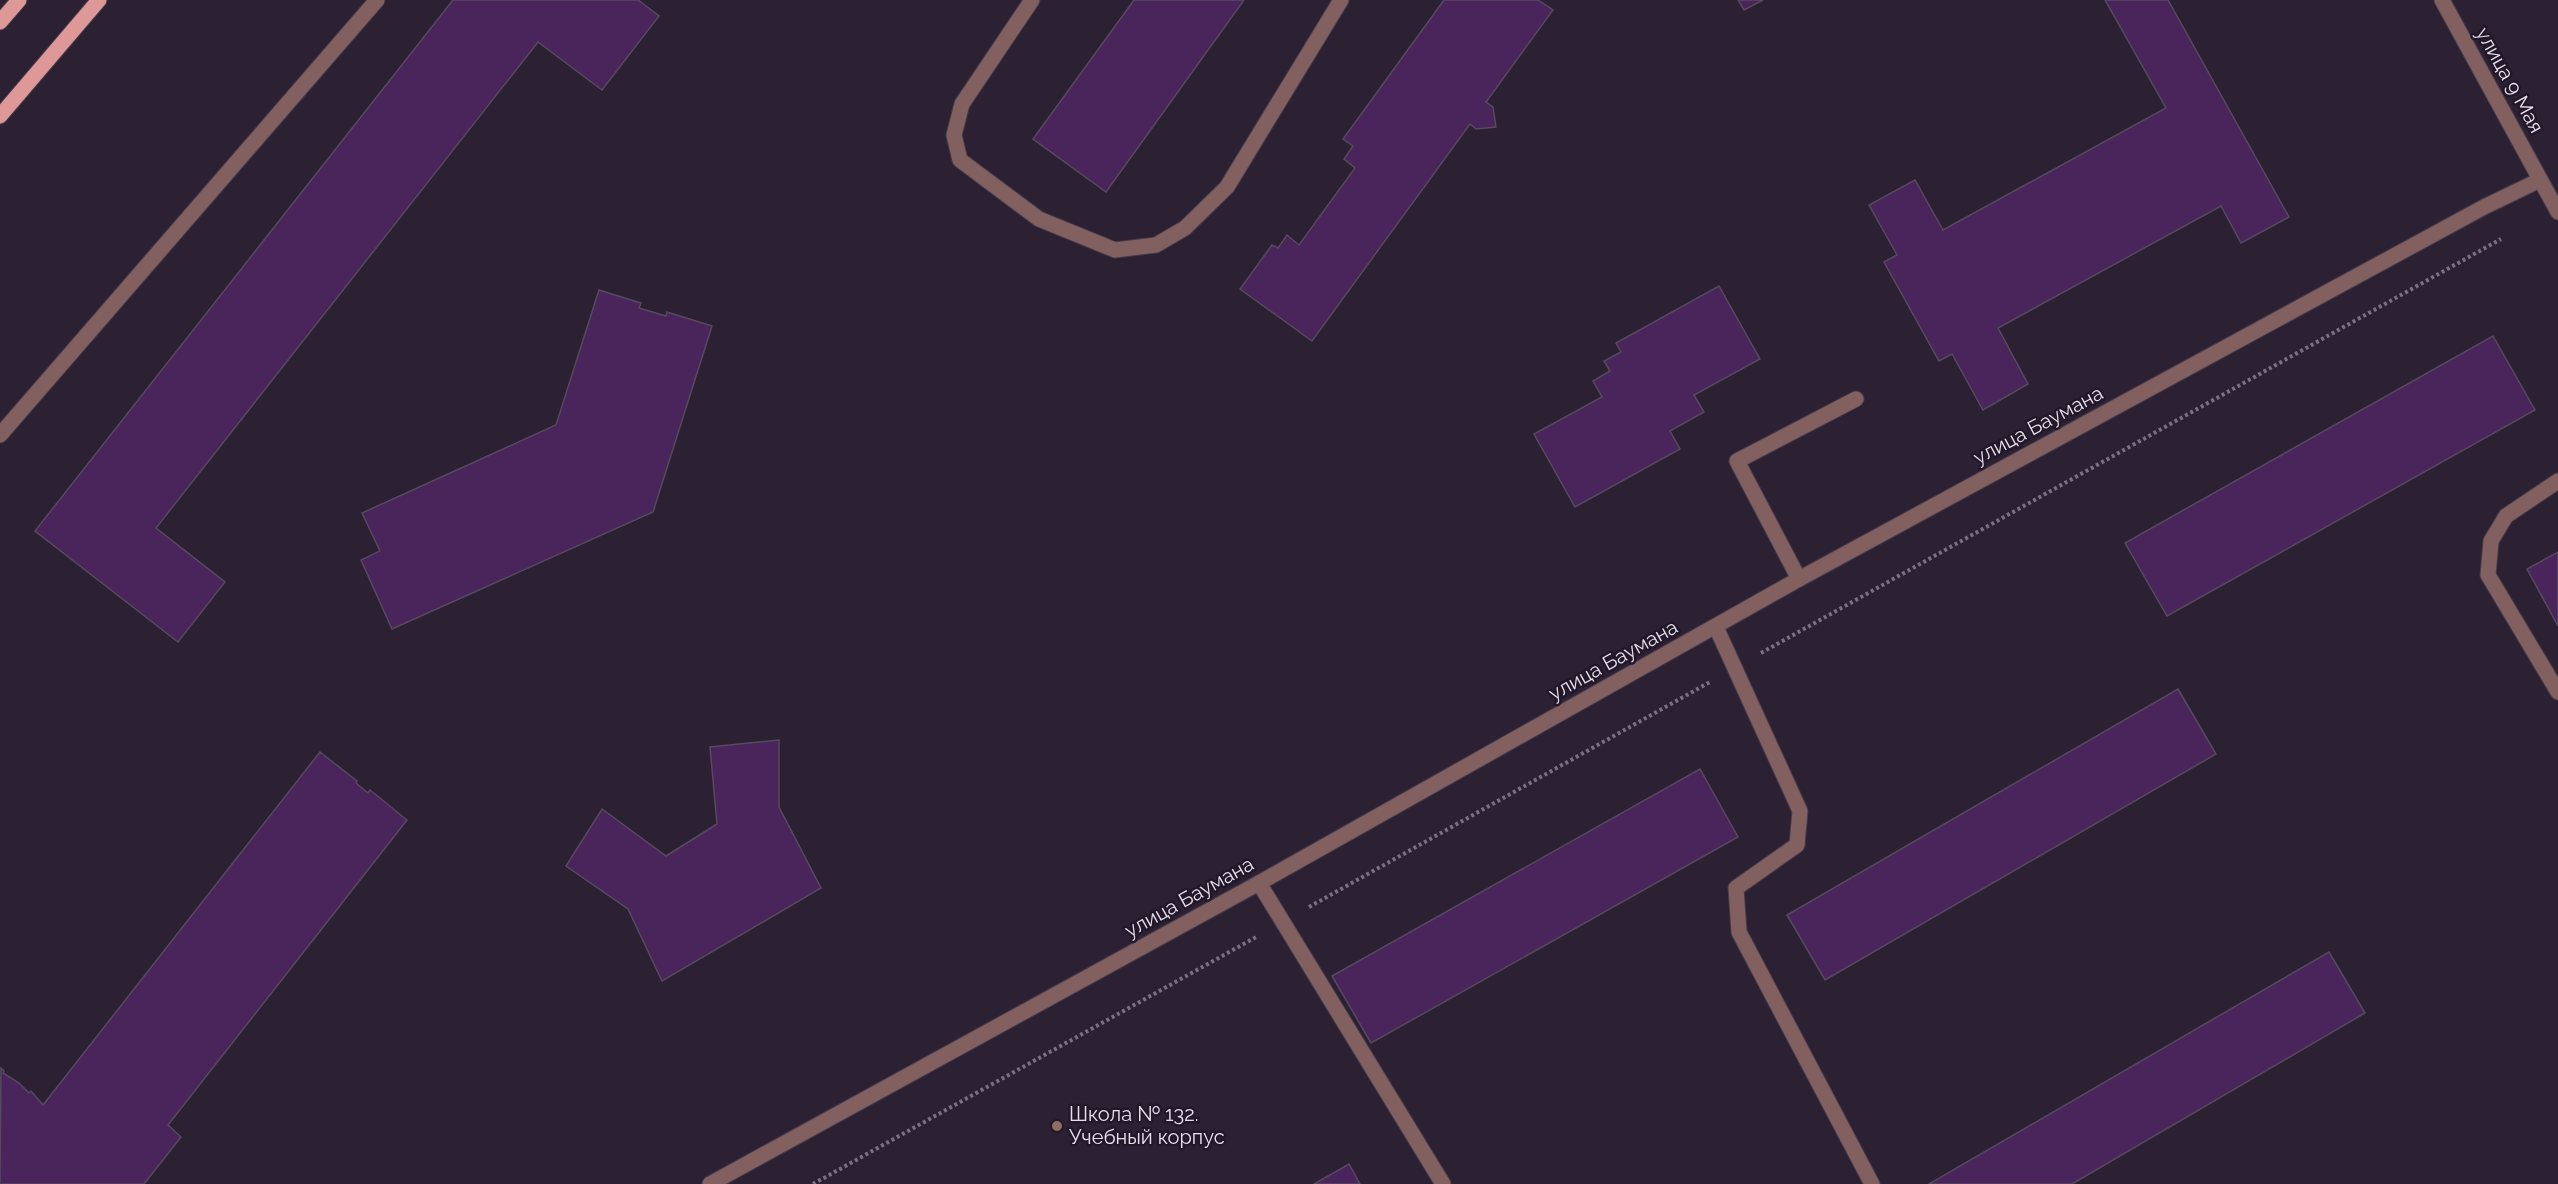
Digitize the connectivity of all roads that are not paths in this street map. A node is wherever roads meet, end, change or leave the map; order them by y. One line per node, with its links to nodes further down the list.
1 (19, 0): 7 (main road)
2 (99, 0): 8 (main road)
3 (377, 0): 12 (street)
4 (1032, 0): 5 (street)
5 (1341, 0)
6 (2442, 0): 9 (street, улица 9 Мая)
7 (0, 22)
8 (0, 116)
9 (2540, 180): 10 (street, улица 9 Мая); 14 (street, улица Баумана)
10 (2558, 212)
11 (1856, 399): 14 (street)
12 (0, 435)
13 (2558, 481): 16 (street)
14 (1799, 579): 15 (street, улица Баумана)
15 (1716, 627): 17 (street, улица Баумана); 20 (street)
16 (2558, 692)
17 (1259, 882): 18 (street, улица Баумана); 19 (street)
18 (710, 1184)
19 (1443, 1184)
20 (1872, 1184)

